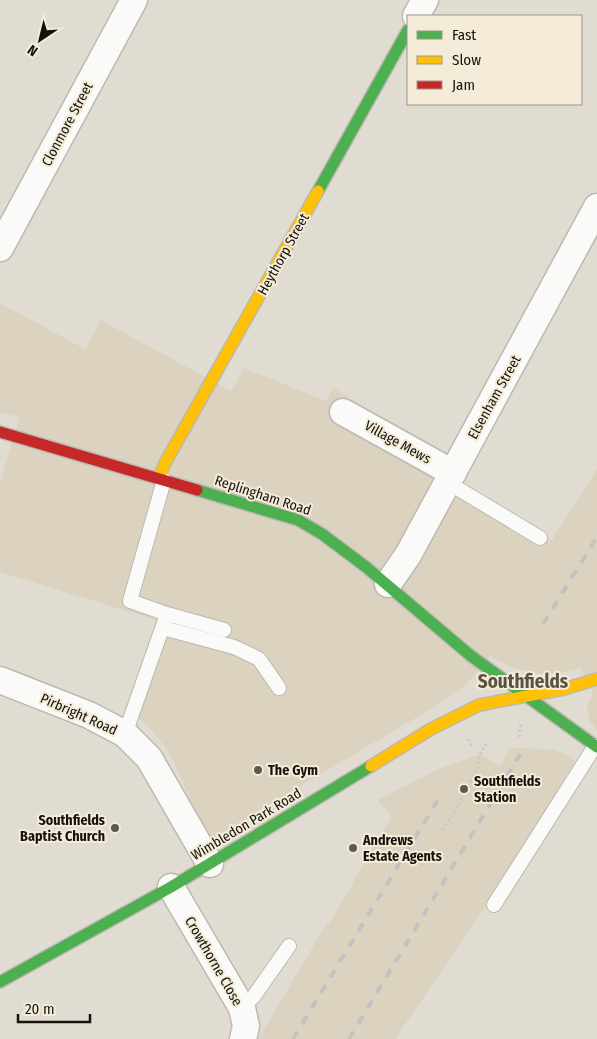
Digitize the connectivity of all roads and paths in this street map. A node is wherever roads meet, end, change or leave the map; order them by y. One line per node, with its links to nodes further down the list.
1 (134, 0): 6 (street, Clonmore Street)
2 (425, 0): 3 (street)
3 (417, 15)
4 (407, 32): 10 (street, Heythorp Street)
5 (597, 207): 9 (street, Elsenham Street)
6 (0, 248)
7 (343, 412): 9 (street, Village Mews)
8 (0, 432): 10 (street, Replingham Road)
9 (450, 477): 11 (lane); 12 (street, Elsenham Street)
10 (162, 479): 12 (street, Replingham Road); 13 (lane)
11 (540, 538)
12 (388, 584): 18 (street, Replingham Road)
13 (165, 621): 14 (lane); 17 (lane); 20 (lane)
14 (224, 630)
15 (597, 679): 18 (street, Wimbledon Park Road)
16 (0, 680): 20 (street, Pirbright Road)
17 (279, 688)
18 (527, 696): 23 (street, Replingham Road); 25 (street, Wimbledon Park Road)
19 (521, 723): 21 (path)
20 (125, 734): 25 (street, Pirbright Road)
21 (520, 737)
22 (488, 741): 24 (path)
23 (596, 747): 27 (lane)
24 (443, 830)
25 (210, 864): 26 (street, Wimbledon Park Road)
26 (171, 887): 29 (street, Wimbledon Park Road); 30 (street, Crowthorne Close)
27 (494, 905)
28 (289, 946): 30 (lane)
29 (0, 982)
30 (242, 1008): 31 (street, Crowthorne Close)
31 (243, 1039)

